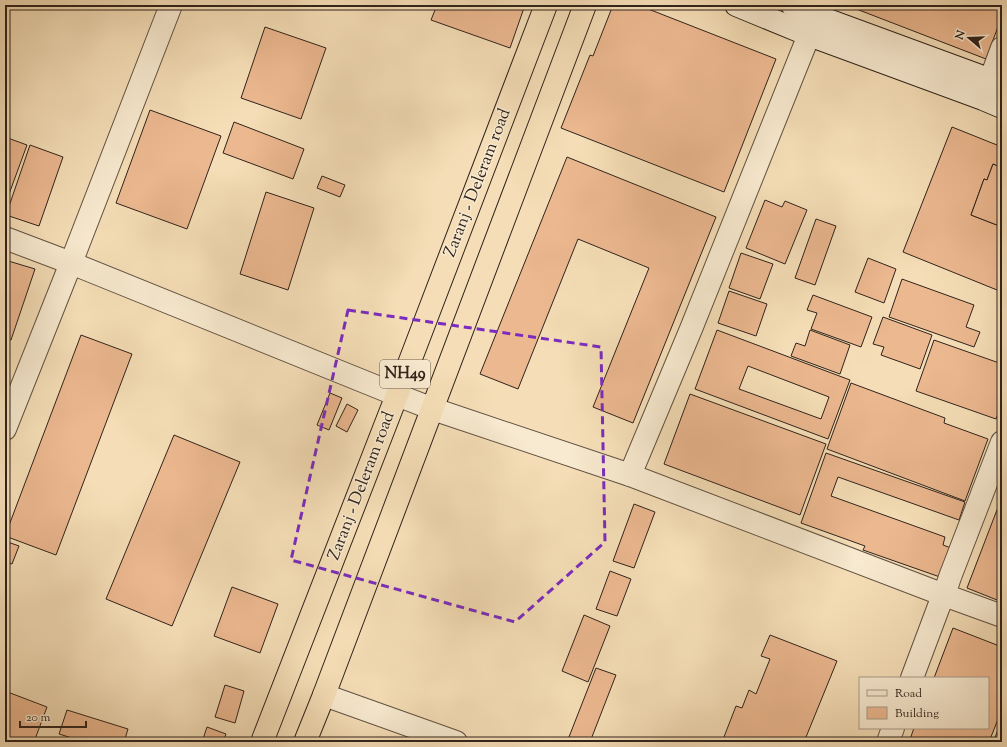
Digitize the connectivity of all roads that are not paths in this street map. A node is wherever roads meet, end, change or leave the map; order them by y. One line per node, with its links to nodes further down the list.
1 (171, 5): 10 (street)
2 (546, 5): 11 (highway, Zaranj - Deleram road / NH49)
3 (585, 5): 12 (highway, NH49)
4 (736, 5): 6 (street)
5 (792, 5): 6 (street)
6 (816, 19): 8 (street); 15 (street)
7 (1002, 48): 8 (street)
8 (994, 92)
9 (5, 238): 10 (street)
10 (71, 263): 11 (street); 13 (street)
11 (396, 395): 12 (street); 21 (highway, Zaranj - Deleram road / NH49)
12 (433, 408): 15 (street); 19 (highway, NH49)
13 (5, 428)
14 (1002, 442): 16 (street)
15 (630, 475): 16 (street)
16 (944, 595): 17 (street); 18 (street)
17 (1002, 616)
18 (912, 677)
19 (324, 695): 22 (highway, NH49); 23 (street)
20 (893, 729): 24 (street)
21 (262, 742)
22 (305, 742)
23 (456, 742)
24 (888, 742)

